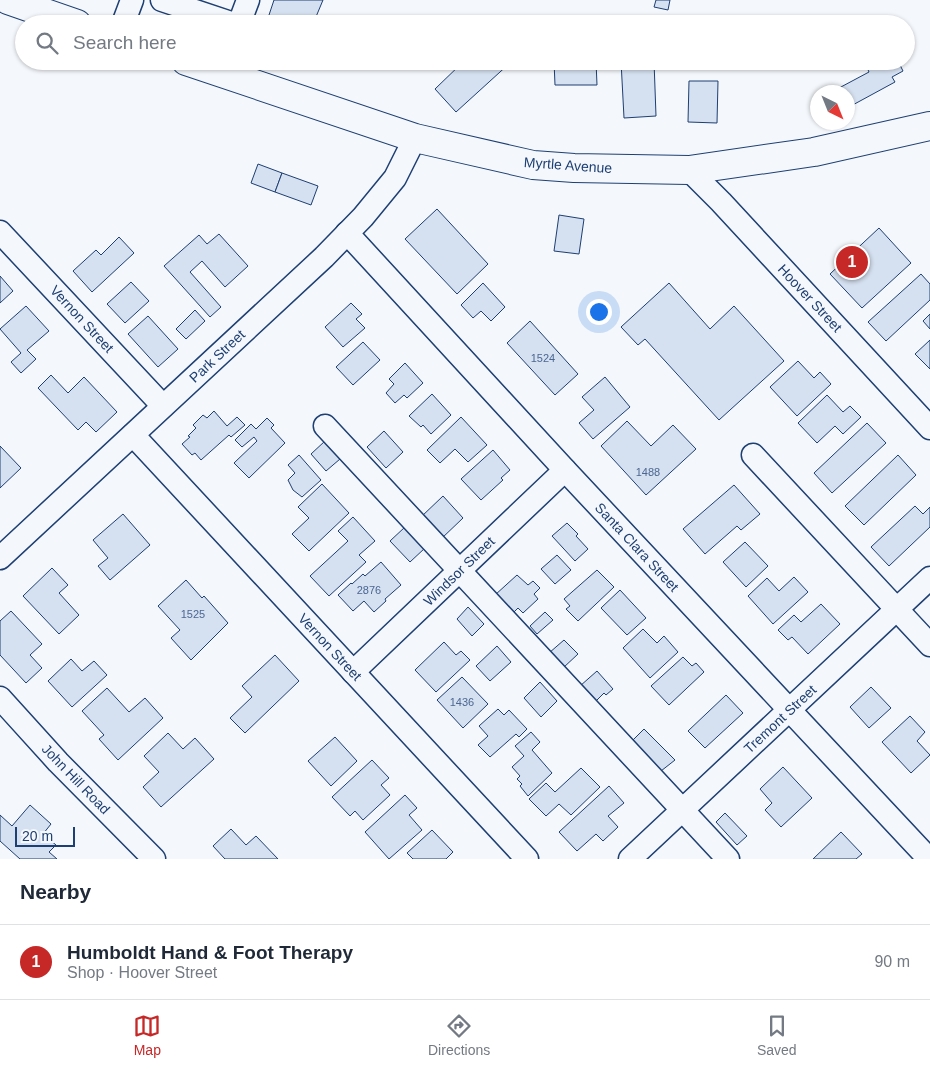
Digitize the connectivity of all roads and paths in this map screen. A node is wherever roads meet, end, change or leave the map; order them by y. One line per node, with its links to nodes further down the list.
1 (8, 0): 6 (main road)
2 (132, 0): 7 (street)
3 (162, 0): 5 (street)
4 (248, 0): 9 (street)
5 (202, 6): 8 (street)
6 (51, 15)
7 (126, 15)
8 (218, 15)
9 (242, 15)
10 (231, 70): 12 (main road, Myrtle Avenue)
11 (930, 126): 13 (main road, Myrtle Avenue)
12 (415, 138): 13 (main road, Myrtle Avenue); 15 (street, Park Street)
13 (689, 170): 18 (street, Hoover Street)
14 (0, 232): 16 (street, Vernon Street)
15 (347, 233): 16 (street, Park Street); 21 (street, Santa Clara Street)
16 (164, 406): 19 (street, Park Street)
17 (325, 426): 23 (street)
18 (930, 428)
19 (133, 435): 22 (street, Park Street); 27 (street, Vernon Street)
20 (753, 455): 25 (street)
21 (565, 470): 23 (street, Windsor Street); 29 (street, Santa Clara Street)
22 (0, 558)
23 (459, 571): 27 (street, Windsor Street); 30 (street)
24 (930, 578): 25 (street, Tremont Street)
25 (896, 609): 26 (street); 29 (street, Tremont Street)
26 (930, 645)
27 (353, 672): 32 (street, Vernon Street)
28 (0, 698): 31 (street, John Hill Road)
29 (789, 709): 30 (street, Tremont Street); 35 (street, Santa Clara Street)
30 (682, 810): 33 (street, Tremont Street); 34 (street)
31 (154, 859)
32 (528, 859)
33 (630, 859)
34 (728, 859)
35 (929, 859)

